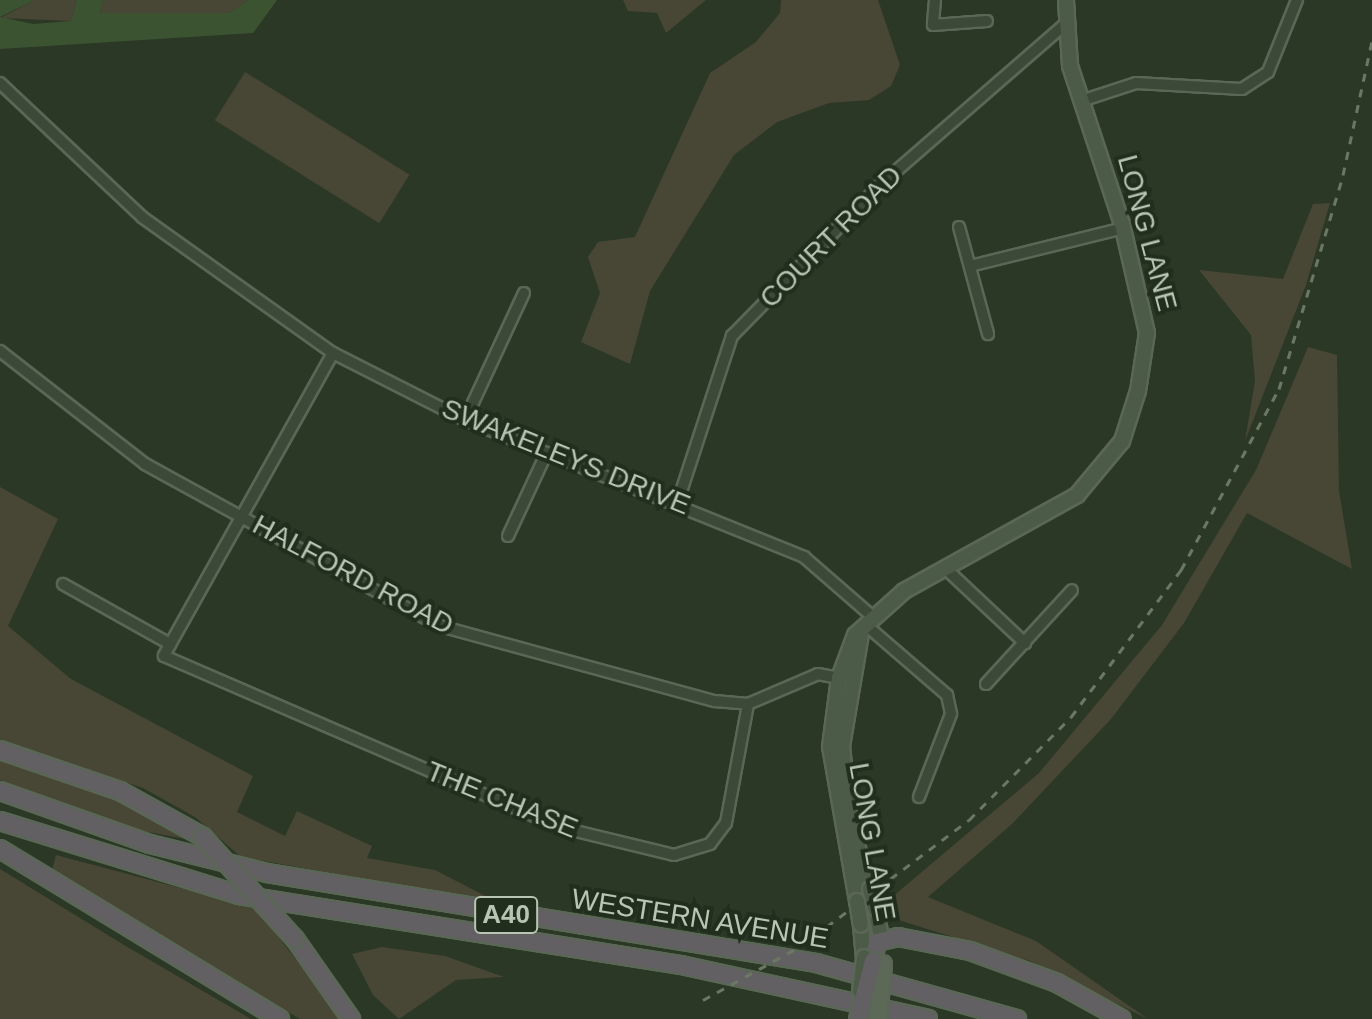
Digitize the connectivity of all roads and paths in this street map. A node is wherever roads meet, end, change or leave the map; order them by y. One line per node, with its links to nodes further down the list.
1 (935, 0): 4 (street)
2 (1066, 0): 5 (main road, LONG LANE)
3 (1295, 1): 7 (street)
4 (987, 21)
5 (1063, 26): 7 (main road, LONG LANE); 17 (street, COURT ROAD)
6 (0, 83): 14 (street, SWAKELEYS DRIVE)
7 (1081, 101): 9 (main road, LONG LANE)
8 (959, 227): 10 (street)
9 (1123, 228): 10 (street); 20 (main road, LONG LANE)
10 (970, 266): 12 (street)
11 (524, 293): 15 (street)
12 (988, 334)
13 (0, 351): 18 (street, HALFORD ROAD)
14 (333, 353): 15 (street, SWAKELEYS DRIVE); 18 (street)
15 (465, 420): 16 (street, SWAKELEYS DRIVE)
16 (546, 454): 17 (street, SWAKELEYS DRIVE); 19 (street)
17 (678, 501): 23 (street, SWAKELEYS DRIVE)
18 (244, 517): 25 (street); 28 (street, HALFORD ROAD)
19 (508, 536)
20 (945, 568): 23 (main road, LONG LANE); 24 (street)
21 (63, 584): 25 (street)
22 (1072, 590): 24 (street)
23 (867, 626): 26 (main road, LONG LANE); 31 (street, SWAKELEYS DRIVE); 34 (main road, LONG LANE)
24 (1025, 643): 27 (street)
25 (170, 644): 28 (street, THE CHASE)
26 (839, 678): 28 (street); 34 (main road, LONG LANE)
27 (986, 684)
28 (748, 704)
29 (0, 750): 38 (highway, bridge)
30 (0, 791): 42 (highway, WESTERN AVENUE / A40)
31 (919, 797)
32 (0, 821): 41 (highway, WESTERN AVENUE / A40)
33 (0, 849): 37 (highway)
34 (863, 893): 35 (main road, LONG LANE, bridge); 36 (main road, LONG LANE, bridge)
35 (882, 940): 36 (highway); 43 (highway)
36 (873, 961): 39 (highway, bridge); 40 (main road, LONG LANE, bridge)
37 (280, 1019)
38 (351, 1019)
39 (857, 1019)
40 (878, 1019)
41 (928, 1019)
42 (1017, 1019)
43 (1122, 1019)

